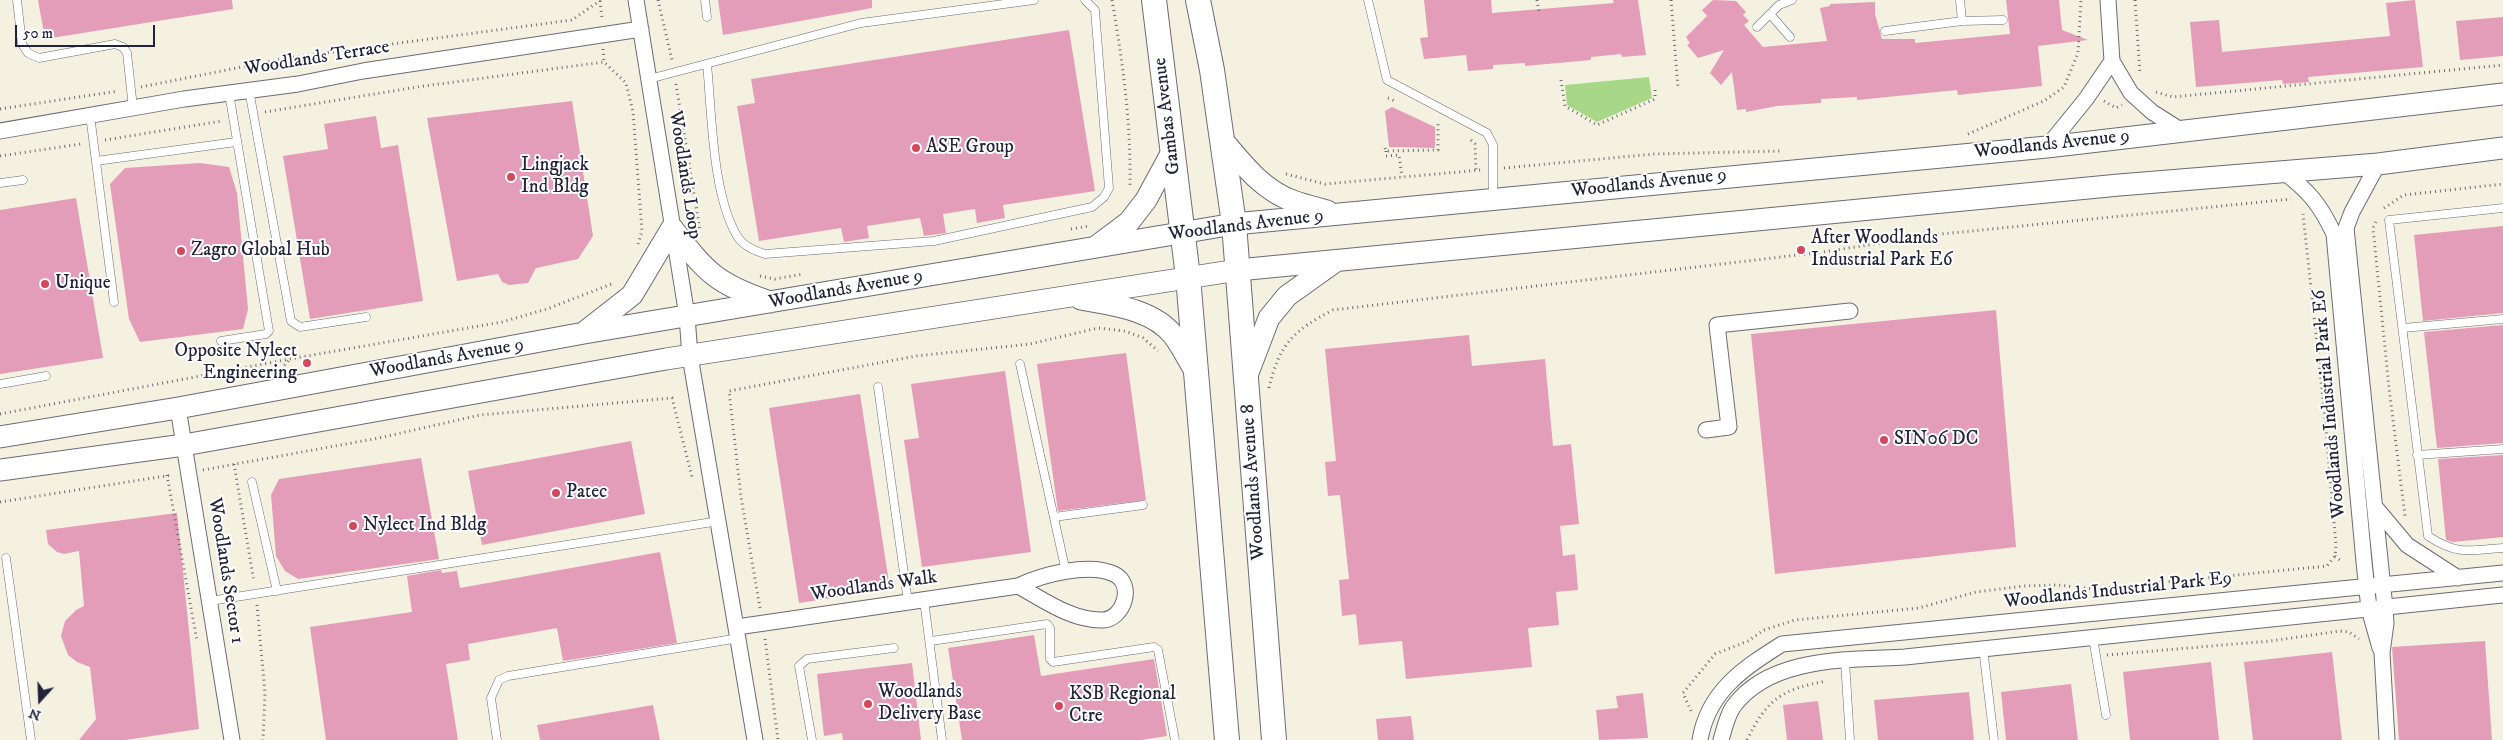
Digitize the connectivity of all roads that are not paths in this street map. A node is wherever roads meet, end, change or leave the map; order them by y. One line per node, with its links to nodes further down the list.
1 (17, 0): 26 (lane)
2 (636, 0): 17 (street, Woodlands Loop)
3 (705, 0): 13 (lane)
4 (1034, 0): 21 (lane)
5 (1085, 0): 21 (lane)
6 (1154, 0): 34 (main road, Gambas Avenue)
7 (1198, 0): 30 (main road)
8 (1368, 0): 40 (lane)
9 (1792, 0): 12 (lane)
10 (1960, 0): 15 (lane)
11 (2108, 0): 20 (street)
12 (1770, 14): 16 (lane); 19 (lane)
13 (706, 17)
14 (2003, 20): 15 (lane)
15 (1962, 21): 18 (lane)
16 (1757, 27)
17 (641, 28): 22 (street, Woodlands Loop); 23 (street, Woodlands Terrace)
18 (1885, 31)
19 (1790, 37)
20 (2112, 61): 29 (street); 32 (street)
21 (707, 64): 22 (lane)
22 (649, 79): 44 (street, Woodlands Loop)
23 (249, 90): 24 (street, Woodlands Terrace); 55 (lane)
24 (229, 93): 26 (street, Woodlands Terrace); 31 (lane)
25 (2503, 94): 29 (main road, Woodlands Avenue 9)
26 (133, 108): 27 (street, Woodlands Terrace)
27 (90, 115): 28 (street, Woodlands Terrace); 35 (lane)
28 (0, 131)
29 (2182, 131): 32 (main road, Woodlands Avenue 9)
30 (1221, 138): 42 (main road); 43 (main road)
31 (236, 142): 35 (lane); 59 (lane)
32 (2047, 147): 40 (main road, Woodlands Avenue 9)
33 (2503, 148): 36 (main road, Woodlands Avenue 9)
34 (1172, 152): 45 (main road, Gambas Avenue); 46 (main road)
35 (96, 161): 51 (lane)
36 (2378, 164): 37 (main road, Woodlands Avenue 9); 76 (street, Woodlands Industrial Park E6)
37 (2282, 171): 47 (main road, Woodlands Avenue 9); 86 (street, Woodlands Industrial Park E6)
38 (23, 180): 39 (lane)
39 (0, 183)
40 (1493, 200): 42 (main road, Woodlands Avenue 9)
41 (2503, 208): 57 (lane)
42 (1342, 215): 43 (main road, Woodlands Avenue 9)
43 (1234, 224): 45 (main road, Woodlands Avenue 9); 48 (main road, Woodlands Avenue 8)
44 (672, 228): 52 (main road); 54 (street, Woodlands Loop); 58 (main road)
45 (1181, 232): 46 (main road, Woodlands Avenue 9); 49 (main road)
46 (1095, 247): 52 (main road, Woodlands Avenue 9)
47 (1336, 260): 48 (main road, Woodlands Avenue 9); 64 (main road)
48 (1238, 270): 49 (main road, Woodlands Avenue 9); 64 (main road, Woodlands Avenue 8)
49 (1188, 277): 50 (main road, Woodlands Avenue 9); 62 (main road)
50 (1065, 296): 60 (main road, Woodlands Avenue 9); 62 (main road)
51 (114, 302)
52 (772, 303): 54 (main road, Woodlands Avenue 9)
53 (1850, 311): 68 (street)
54 (687, 316): 58 (main road, Woodlands Avenue 9); 60 (street, Woodlands Loop)
55 (366, 317)
56 (2503, 319): 57 (lane)
57 (2403, 328): 72 (lane)
58 (584, 333): 67 (main road, Woodlands Avenue 9)
59 (221, 341)
60 (690, 356): 70 (main road, Woodlands Avenue 9); 78 (street)
61 (1020, 364): 77 (lane)
62 (1196, 373): 109 (main road)
63 (46, 376): 65 (lane)
64 (1246, 378): 110 (main road, Woodlands Avenue 8)
65 (0, 384)
66 (878, 387): 91 (lane)
67 (178, 408): 69 (main road, Woodlands Avenue 9); 70 (street, Woodlands Sector 1)
68 (1706, 430)
69 (0, 437)
70 (184, 445): 73 (main road, Woodlands Avenue 9); 90 (street, Woodlands Sector 1)
71 (2503, 449): 72 (lane)
72 (2417, 455): 79 (lane)
73 (0, 470)
74 (252, 482): 87 (lane)
75 (1143, 505): 77 (lane)
76 (2376, 508): 83 (street); 84 (street, Woodlands Industrial Park E6)
77 (1054, 517): 81 (lane)
78 (719, 521): 87 (lane); 94 (street)
79 (2503, 548)
80 (6, 558): 102 (lane)
81 (1066, 572): 85 (street, Woodlands Walk); 85 (street, Woodlands Walk)
82 (2503, 573): 83 (street, Woodlands Industrial Park E9)
83 (2458, 578): 84 (street, Woodlands Industrial Park E9)
84 (2383, 585): 86 (street, Woodlands Industrial Park E9); 92 (street, Woodlands Industrial Park E6)
85 (1018, 586): 89 (street, Woodlands Walk)
86 (2367, 587): 93 (street, Woodlands Industrial Park E6); 111 (street, Woodlands Industrial Park E9)
87 (277, 591): 90 (lane)
88 (2503, 595): 92 (street)
89 (924, 600): 91 (street, Woodlands Walk); 96 (lane)
90 (210, 601): 103 (street, Woodlands Sector 1)
91 (908, 602): 94 (street, Woodlands Walk)
92 (2385, 608): 93 (street); 99 (street, Woodlands Industrial Park E6)
93 (2369, 609): 95 (street); 99 (street, Woodlands Industrial Park E6)
94 (738, 632): 104 (lane); 105 (street)
95 (2093, 638): 98 (street); 101 (lane)
96 (931, 641): 107 (lane); 108 (lane)
97 (894, 648): 106 (lane)
98 (1983, 648): 100 (street); 114 (lane)
99 (2382, 653): 115 (street, Woodlands Industrial Park E6)
100 (1845, 661): 112 (street); 113 (lane)
101 (2106, 715)
102 (31, 740)
103 (232, 740)
104 (497, 740)
105 (755, 740)
106 (812, 740)
107 (942, 740)
108 (1175, 740)
109 (1227, 740)
110 (1274, 740)
111 (1700, 740)
112 (1721, 740)
113 (1850, 740)
114 (1994, 740)
115 (2387, 740)

